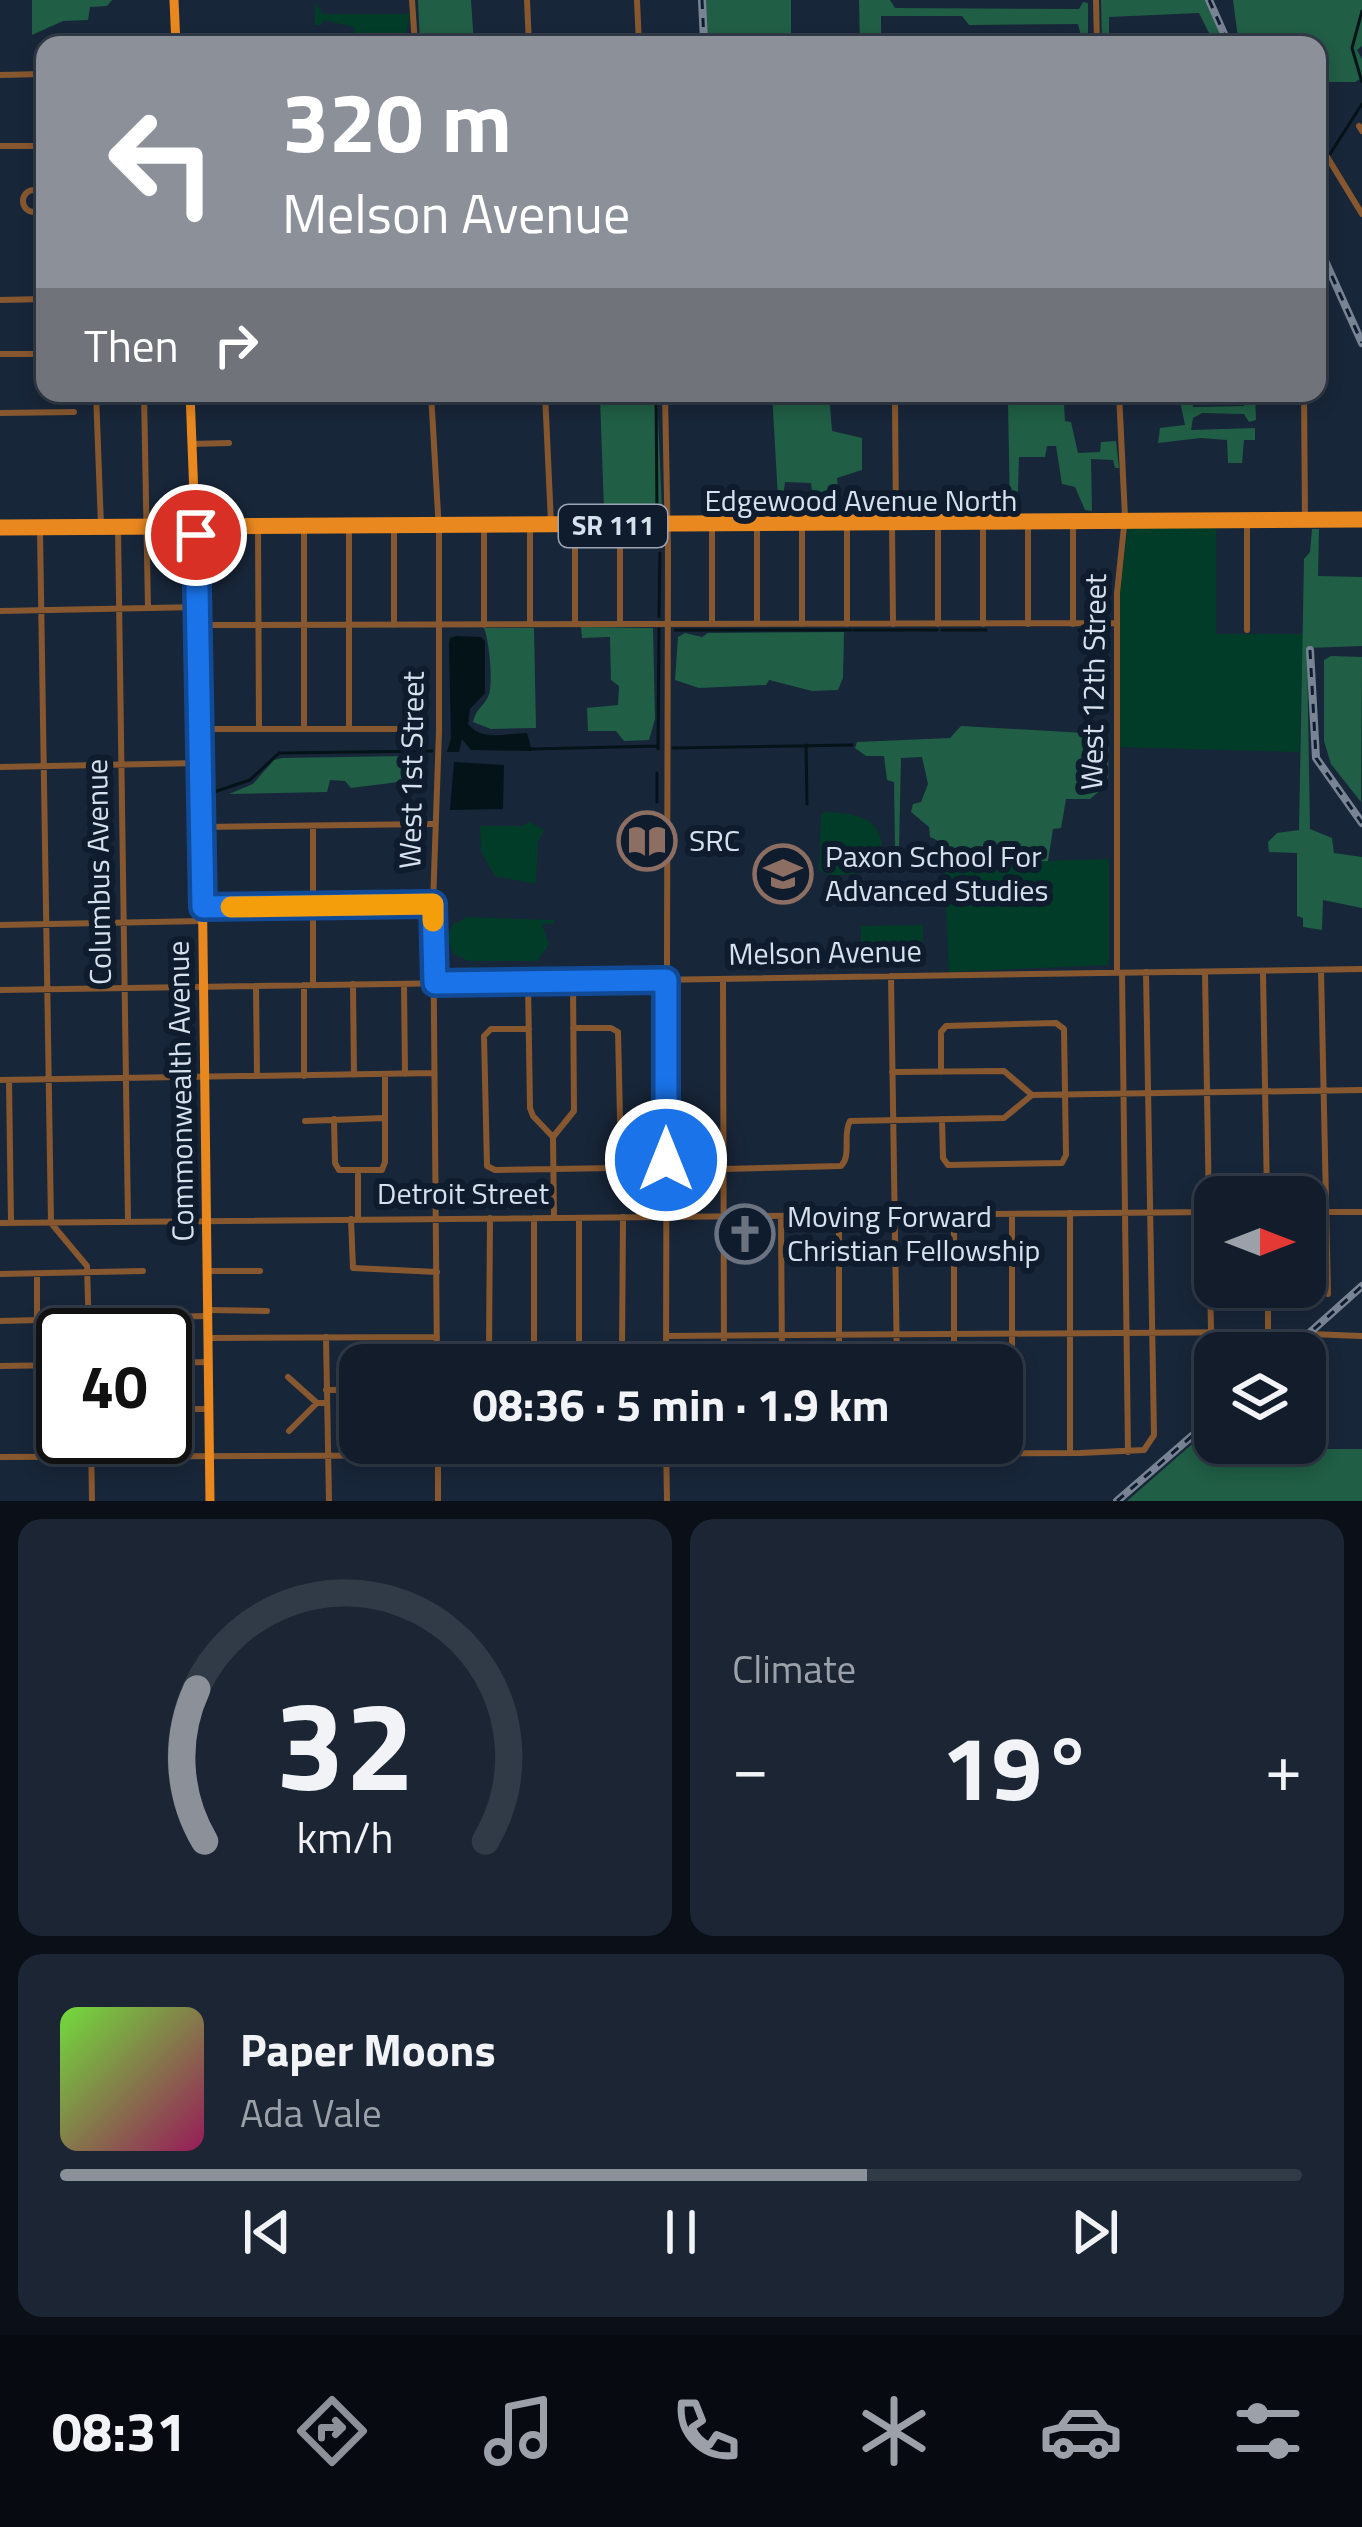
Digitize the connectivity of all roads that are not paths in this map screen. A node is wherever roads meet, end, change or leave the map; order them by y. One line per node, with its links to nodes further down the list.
1 (174, 0): 6 (main road)
2 (412, 0): 7 (street)
3 (527, 0): 8 (street)
4 (637, 0): 9 (street)
5 (1096, 0): 10 (street)
6 (176, 36)
7 (414, 36)
8 (529, 36)
9 (639, 36)
10 (1097, 36)
11 (0, 74): 12 (street)
12 (36, 74)
13 (0, 146): 14 (street)
14 (36, 146)
15 (1326, 155): 16 (street)
16 (1362, 214)
17 (36, 298): 18 (street)
18 (0, 300)
19 (36, 353): 20 (street)
20 (0, 354)
21 (96, 402): 61 (street)
22 (144, 402): 59 (street)
23 (190, 402): 33 (main road, Commonwealth Avenue)
24 (431, 402): 51 (street, West 1st Street)
25 (545, 402): 54 (street)
26 (665, 402): 45 (street)
27 (895, 402): 38 (street)
28 (1120, 402): 34 (street, West 12th Street)
29 (1304, 402): 36 (street)
30 (74, 412): 31 (street)
31 (0, 413)
32 (229, 443): 33 (street)
33 (192, 444): 60 (main road, Commonwealth Avenue)
34 (1124, 520): 35 (main road, Edgewood Avenue North / SR 111); 42 (main road, Edgewood Avenue North / SR 111); 71 (street, West 12th Street)
35 (1214, 520): 36 (main road, Edgewood Avenue North / SR 111); 58 (main road, Edgewood Avenue North / SR 111)
36 (1305, 520): 37 (main road, Edgewood Avenue North / SR 111); 58 (main road, Edgewood Avenue North / SR 111)
37 (1362, 520)
38 (894, 521): 39 (main road, Edgewood Avenue North / SR 111); 49 (main road, Edgewood Avenue North / SR 111); 80 (street)
39 (938, 521): 40 (main road, Edgewood Avenue North / SR 111); 81 (street)
40 (982, 521): 41 (main road, Edgewood Avenue North / SR 111); 82 (street)
41 (1028, 521): 42 (main road, Edgewood Avenue North / SR 111); 70 (street)
42 (1073, 521): 83 (street)
43 (575, 522): 44 (main road, Edgewood Avenue North / SR 111); 54 (main road, Edgewood Avenue North / SR 111); 73 (street)
44 (620, 522): 45 (main road, Edgewood Avenue North / SR 111); 74 (street)
45 (668, 522): 46 (main road, Edgewood Avenue North / SR 111); 75 (street)
46 (712, 522): 47 (main road, Edgewood Avenue North / SR 111); 76 (street)
47 (757, 522): 48 (main road, Edgewood Avenue North / SR 111); 77 (street)
48 (802, 522): 49 (main road, Edgewood Avenue North / SR 111); 78 (street)
49 (847, 522): 79 (street)
50 (394, 523): 51 (main road, Edgewood Avenue North / SR 111); 57 (main road, Edgewood Avenue North / SR 111); 88 (street)
51 (438, 523): 52 (main road, Edgewood Avenue North / SR 111); 89 (street, West 1st Street)
52 (484, 523): 53 (main road, Edgewood Avenue North / SR 111); 90 (street)
53 (530, 523): 54 (main road, Edgewood Avenue North / SR 111); 72 (street)
54 (551, 523)
55 (258, 524): 56 (main road, Edgewood Avenue North / SR 111); 60 (main road, Edgewood Avenue North / SR 111); 85 (street)
56 (304, 524): 57 (main road, Edgewood Avenue North / SR 111); 86 (street)
57 (349, 524): 87 (street)
58 (1247, 524): 91 (street)
59 (147, 525): 60 (main road, Edgewood Avenue North / SR 111); 62 (main road, Edgewood Avenue North / SR 111); 66 (street)
60 (195, 525): 65 (main road, Commonwealth Avenue)
61 (101, 526): 62 (main road, Edgewood Avenue North / SR 111); 63 (main road, Edgewood Avenue North / SR 111)
62 (118, 526): 67 (street, Columbus Avenue)
63 (40, 527): 64 (main road, Edgewood Avenue North / SR 111); 68 (street)
64 (0, 528)
65 (198, 607): 66 (street); 84 (main road, Commonwealth Avenue)
66 (148, 608): 67 (street)
67 (119, 609): 68 (street); 98 (street, Columbus Avenue)
68 (42, 610): 69 (street); 99 (street)
69 (0, 611)
70 (1028, 623): 82 (street); 83 (street)
71 (1116, 623): 83 (street); 116 (street, West 12th Street)
72 (530, 624): 73 (street); 90 (street)
73 (575, 624): 74 (street)
74 (620, 624): 75 (street)
75 (668, 624): 76 (street); 119 (street)
76 (712, 624): 77 (street)
77 (757, 624): 78 (street)
78 (802, 624): 79 (street)
79 (847, 624): 80 (street)
80 (892, 624): 81 (street)
81 (938, 624): 82 (street)
82 (983, 624)
83 (1073, 624)
84 (199, 625): 85 (street); 93 (main road, Commonwealth Avenue)
85 (259, 625): 86 (street); 94 (street)
86 (304, 625): 87 (street); 95 (street)
87 (349, 625): 88 (street); 96 (street)
88 (394, 625): 89 (street)
89 (440, 625): 90 (street); 101 (street, West 1st Street)
90 (484, 625)
91 (1247, 630)
92 (402, 728): 96 (street)
93 (200, 729): 94 (street); 97 (main road, Commonwealth Avenue)
94 (259, 729): 95 (street)
95 (304, 729): 96 (street)
96 (349, 729)
97 (201, 764): 98 (street); 103 (main road, Commonwealth Avenue)
98 (122, 765): 99 (street); 108 (street, Columbus Avenue)
99 (44, 766): 100 (street); 109 (street)
100 (0, 767)
101 (434, 824): 102 (street); 104 (street, West 1st Street)
102 (313, 825): 103 (street); 105 (street)
103 (202, 827): 106 (main road, Commonwealth Avenue)
104 (433, 904): 105 (street); 122 (street, West 1st Street)
105 (313, 905): 106 (street); 125 (street)
106 (203, 907): 107 (main road, Commonwealth Avenue)
107 (203, 921): 108 (street); 127 (main road, Commonwealth Avenue)
108 (124, 922): 109 (street); 128 (street, Columbus Avenue)
109 (46, 924): 110 (street); 129 (street)
110 (0, 925)
111 (1362, 969): 112 (street, Melson Avenue)
112 (1321, 970): 113 (street, Melson Avenue); 146 (street)
113 (1263, 971): 115 (street, Melson Avenue); 149 (street)
114 (1146, 972): 115 (street, Melson Avenue); 116 (street, Melson Avenue); 147 (street)
115 (1204, 972): 148 (street)
116 (1120, 973): 117 (street, Melson Avenue); 150 (street, West 12th Street)
117 (891, 976): 118 (street, Melson Avenue); 133 (street)
118 (723, 979): 119 (street, Melson Avenue); 159 (street)
119 (666, 980): 120 (street, Melson Avenue); 179 (street)
120 (573, 981): 121 (street, Melson Avenue); 131 (street)
121 (528, 982): 122 (street, Melson Avenue); 132 (street)
122 (435, 983): 124 (street, Melson Avenue); 135 (street, West 1st Street)
123 (353, 984): 124 (street, Melson Avenue); 125 (street, Melson Avenue); 138 (street)
124 (404, 984): 137 (street)
125 (308, 985): 126 (street, Melson Avenue); 140 (street)
126 (256, 986): 127 (street, Melson Avenue); 139 (street)
127 (204, 987): 128 (street, Melson Avenue); 141 (main road, Commonwealth Avenue)
128 (125, 988): 129 (street, Melson Avenue); 142 (street, Columbus Avenue)
129 (48, 989): 130 (street, Melson Avenue); 144 (street)
130 (0, 990)
131 (573, 1028): 158 (street); 160 (street)
132 (529, 1029): 158 (street); 160 (street)
133 (892, 1072): 134 (street); 156 (street)
134 (941, 1072): 151 (street); 152 (street)
135 (436, 1073): 137 (street); 184 (street, West 1st Street)
136 (385, 1074): 137 (street); 138 (street); 153 (street)
137 (405, 1074)
138 (355, 1075): 140 (street)
139 (257, 1076): 140 (street); 141 (street)
140 (304, 1076)
141 (205, 1077): 142 (street); 185 (main road, Commonwealth Avenue)
142 (126, 1079): 144 (street); 186 (street, Columbus Avenue)
143 (4, 1080): 144 (street); 188 (street)
144 (49, 1080): 189 (street)
145 (1362, 1090): 146 (street)
146 (1323, 1091): 149 (street); 164 (street)
147 (1148, 1092): 148 (street); 150 (street); 169 (street)
148 (1206, 1092): 149 (street); 162 (street)
149 (1264, 1092): 163 (street)
150 (1123, 1093): 151 (street); 168 (street, West 12th Street)
151 (1066, 1094): 152 (street); 155 (street)
152 (1032, 1095): 155 (street)
153 (385, 1118): 154 (street); 161 (street)
154 (334, 1119): 157 (street); 161 (street)
155 (942, 1119): 156 (street)
156 (893, 1120): 159 (street); 174 (street)
157 (305, 1121)
158 (553, 1137): 160 (street)
159 (724, 1168): 175 (street)
160 (553, 1169): 182 (street)
161 (358, 1173): 183 (street)
162 (1210, 1176)
163 (1266, 1176)
164 (1325, 1176)
165 (1194, 1212): 169 (street, Detroit Street)
166 (1326, 1212): 167 (street); 197 (street)
167 (1362, 1212)
168 (1125, 1213): 169 (street, Detroit Street); 172 (street, Detroit Street); 213 (street, West 12th Street)
169 (1150, 1213): 207 (street)
170 (954, 1214): 171 (street, Detroit Street); 174 (street, Detroit Street); 217 (street)
171 (1012, 1214): 172 (street, Detroit Street); 211 (street)
172 (1070, 1214): 212 (street)
173 (839, 1215): 174 (street, Detroit Street); 176 (street, Detroit Street); 215 (street)
174 (896, 1215): 216 (street)
175 (723, 1216): 176 (street, Detroit Street); 179 (street, Detroit Street); 219 (street)
176 (781, 1216): 214 (street)
177 (579, 1217): 178 (street, Detroit Street); 182 (street, Detroit Street); 228 (street)
178 (622, 1217): 179 (street, Detroit Street); 229 (street)
179 (666, 1217): 221 (street)
180 (490, 1218): 181 (street, Detroit Street); 184 (street, Detroit Street); 226 (street)
181 (534, 1218): 182 (street, Detroit Street); 227 (street)
182 (554, 1218)
183 (355, 1219): 184 (street, Detroit Street); 185 (street, Detroit Street); 194 (street)
184 (437, 1219): 194 (street, West 1st Street)
185 (207, 1220): 186 (street, Detroit Street); 191 (main road, Commonwealth Avenue)
186 (128, 1221): 189 (street, Detroit Street)
187 (0, 1223): 188 (street, Detroit Street)
188 (11, 1223): 189 (street, Detroit Street)
189 (51, 1223): 193 (street)
190 (143, 1271): 193 (street)
191 (208, 1271): 192 (street); 203 (main road, Commonwealth Avenue)
192 (260, 1271)
193 (88, 1272): 196 (street); 199 (street)
194 (437, 1272): 220 (street, West 1st Street)
195 (0, 1274): 196 (street)
196 (37, 1274): 198 (street)
197 (1328, 1294)
198 (38, 1308)
199 (89, 1308)
200 (1210, 1308): 209 (street)
201 (1268, 1308): 210 (street)
202 (267, 1311): 203 (street)
203 (208, 1313): 204 (street); 224 (main road, Commonwealth Avenue)
204 (192, 1314)
205 (36, 1320): 206 (street)
206 (0, 1321)
207 (1153, 1332): 208 (street); 213 (street); 248 (street)
208 (1194, 1332)
209 (1210, 1332)
210 (1268, 1332)
211 (1012, 1333): 212 (street); 217 (street); 236 (street)
212 (1070, 1333): 213 (street); 250 (street)
213 (1128, 1333): 248 (street, West 12th Street)
214 (782, 1334): 215 (street); 219 (street); 232 (street)
215 (838, 1334): 216 (street); 233 (street)
216 (896, 1334): 217 (street); 234 (street)
217 (955, 1334): 235 (street)
218 (1326, 1334): 222 (street)
219 (724, 1335): 221 (street); 231 (street)
220 (437, 1336): 223 (street); 225 (street, West 1st Street)
221 (666, 1336): 230 (street)
222 (1362, 1336)
223 (326, 1337): 224 (street); 242 (street)
224 (209, 1338): 238 (main road, Commonwealth Avenue)
225 (437, 1344)
226 (489, 1344)
227 (534, 1344)
228 (579, 1344)
229 (622, 1344)
230 (666, 1344)
231 (724, 1344)
232 (782, 1344)
233 (838, 1344)
234 (896, 1344)
235 (955, 1344)
236 (1012, 1344)
237 (192, 1362): 238 (street)
238 (209, 1362): 246 (main road, Commonwealth Avenue)
239 (36, 1365): 240 (street)
240 (0, 1366)
241 (289, 1377): 244 (street)
242 (326, 1390): 243 (street); 244 (street)
243 (339, 1390)
244 (321, 1403): 247 (street); 253 (street)
245 (192, 1408): 246 (street)
246 (210, 1409): 252 (main road, Commonwealth Avenue)
247 (289, 1431)
248 (1128, 1452): 250 (street)
249 (1023, 1453): 250 (street)
250 (1070, 1453)
251 (192, 1455): 252 (street)
252 (210, 1455): 253 (street); 261 (main road, Commonwealth Avenue)
253 (328, 1455): 254 (street); 262 (street)
254 (339, 1455)
255 (0, 1457): 256 (street)
256 (36, 1457)
257 (91, 1464): 260 (street)
258 (438, 1464): 263 (street)
259 (667, 1464): 264 (street)
260 (92, 1501)
261 (210, 1501)
262 (329, 1501)
263 (438, 1501)
264 (667, 1501)

